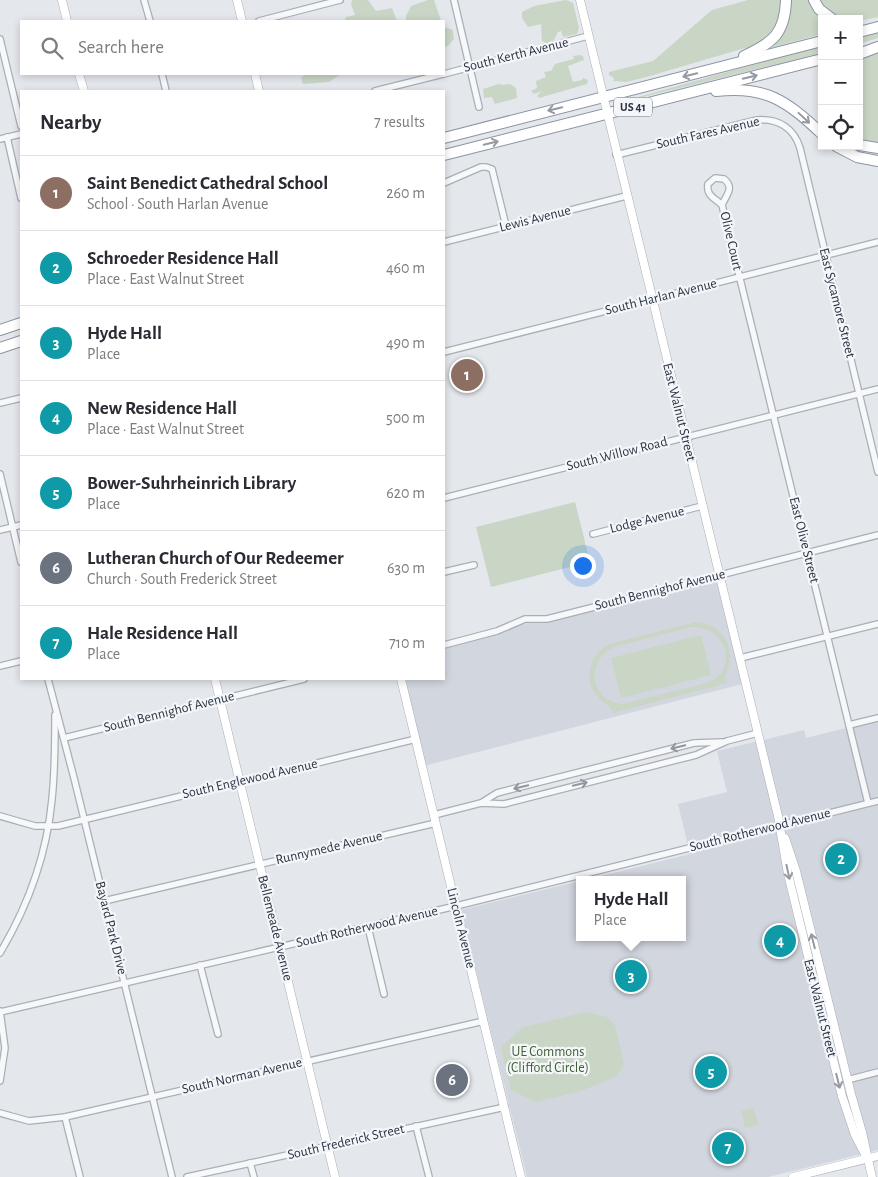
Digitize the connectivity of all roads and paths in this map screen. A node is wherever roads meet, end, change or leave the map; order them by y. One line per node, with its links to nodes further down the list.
1 (62, 0): 10 (street)
2 (144, 0): 11 (street)
3 (237, 0): 12 (street)
4 (340, 0): 13 (street)
5 (454, 0): 23 (street)
6 (580, 0): 16 (street, East Walnut Street)
7 (786, 0): 24 (highway)
8 (814, 0): 9 (highway)
9 (828, 15)
10 (67, 20)
11 (150, 20)
12 (242, 20)
13 (263, 20)
14 (876, 28): 15 (highway)
15 (863, 30)
16 (588, 36): 23 (street, South Kerth Avenue); 34 (street, East Walnut Street)
17 (0, 39): 38 (street)
18 (818, 43): 24 (highway, US 41 / US 41)
19 (878, 46): 20 (highway); 21 (highway)
20 (863, 49)
21 (863, 52)
22 (818, 60): 35 (highway, US 41, one-way to 22)
23 (469, 67): 25 (street, South Kerth Avenue); 36 (street)
24 (712, 70): 34 (highway, US 41 / US 41, one-way to 34)
25 (445, 73)
26 (79, 75): 30 (street)
27 (162, 75): 31 (street)
28 (255, 75): 32 (street)
29 (439, 75): 33 (street, South Kerth Avenue)
30 (84, 90)
31 (166, 90)
32 (259, 90)
33 (379, 90)
34 (602, 97): 37 (street, East Walnut Street); 43 (highway, US 41, one-way to 43)
35 (658, 100): 37 (highway, US 41); 39 (highway, one-way to 39)
36 (479, 107)
37 (606, 114): 47 (highway, US 41, one-way to 37); 48 (street, East Walnut Street)
38 (20, 122)
39 (818, 131)
40 (20, 134): 42 (street)
41 (796, 136): 48 (street, South Fares Avenue); 57 (street, East Sycamore Street)
42 (3, 138): 51 (street)
43 (445, 138)
44 (863, 146): 45 (highway)
45 (878, 148)
46 (844, 150): 49 (highway)
47 (445, 155)
48 (616, 155): 52 (street, East Walnut Street)
49 (878, 161)
50 (445, 184): 54 (street)
51 (20, 195)
52 (626, 196): 54 (street, Lewis Avenue); 59 (street, East Walnut Street)
53 (722, 205): 53 (street, Olive Court); 58 (street, Olive Court)
54 (506, 226): 55 (street, Lewis Avenue)
55 (445, 242)
56 (878, 242): 57 (street, South Harlan Avenue)
57 (826, 255): 58 (street, South Harlan Avenue); 66 (street, East Sycamore Street)
58 (739, 277): 59 (street, South Harlan Avenue); 69 (street, East Olive Street)
59 (652, 299): 64 (street, South Harlan Avenue); 70 (street, East Walnut Street)
60 (20, 323): 61 (highway)
61 (0, 330)
62 (20, 341): 63 (highway)
63 (0, 348)
64 (445, 352)
65 (878, 389): 66 (street, South Willow Road)
66 (859, 394): 69 (street, South Willow Road); 71 (street, East Sycamore Street)
67 (20, 398): 68 (street)
68 (0, 403)
69 (773, 415): 70 (street, South Willow Road); 80 (street, East Olive Street)
70 (685, 437): 73 (street, South Willow Road); 74 (street, East Walnut Street)
71 (878, 472)
72 (0, 474): 76 (street)
73 (445, 498)
74 (702, 506): 78 (street, Lodge Avenue); 84 (street, East Walnut Street)
75 (20, 525): 76 (street)
76 (13, 527): 77 (street); 81 (street)
77 (0, 530)
78 (593, 534)
79 (878, 535): 80 (street, South Bennighof Avenue)
80 (807, 553): 84 (street, South Bennighof Avenue); 86 (street, East Olive Street)
81 (20, 558)
82 (474, 565): 83 (street)
83 (445, 572)
84 (719, 575): 87 (street, South Bennighof Avenue); 88 (street, East Walnut Street)
85 (878, 624): 86 (street)
86 (828, 637): 88 (street); 98 (street, East Olive Street)
87 (445, 645)
88 (740, 658): 99 (street, East Walnut Street)
89 (20, 661): 90 (street)
90 (0, 666)
91 (48, 680): 96 (street, Bayard Park Drive)
92 (215, 680): 95 (street, Bellemeade Avenue)
93 (300, 680): 95 (street, South Bennighof Avenue)
94 (401, 680): 101 (street, Lincoln Avenue)
95 (220, 700): 100 (street, South Bennighof Avenue); 103 (street, Bellemeade Avenue)
96 (54, 708): 100 (street, Bayard Park Drive); 111 (street)
97 (878, 718): 98 (street)
98 (849, 725): 106 (street, East Olive Street)
99 (758, 733): 102 (street, Runnymede Avenue); 110 (street, East Walnut Street)
100 (64, 738): 109 (street, Bayard Park Drive)
101 (416, 739): 103 (street, South Englewood Avenue); 108 (street, Lincoln Avenue)
102 (727, 741): 105 (street, Runnymede Avenue, one-way to 105); 105 (street, Runnymede Avenue, one-way to 102)
103 (240, 782): 109 (street, South Englewood Avenue); 112 (street, Bellemeade Avenue)
104 (878, 800): 106 (street, South Rotherwood Avenue)
105 (481, 803): 108 (street, Runnymede Avenue)
106 (868, 803): 110 (street, South Rotherwood Avenue)
107 (0, 816): 111 (street, South Englewood Avenue)
108 (435, 819): 112 (street, Runnymede Avenue); 114 (street, Lincoln Avenue)
109 (84, 820): 111 (street, South Englewood Avenue); 113 (street, Bayard Park Drive)
110 (780, 824): 114 (street, South Rotherwood Avenue); 126 (street, East Walnut Street, one-way to 110); 135 (street, East Walnut Street, one-way to 135)
111 (48, 827): 117 (street)
112 (260, 864): 113 (street, Runnymede Avenue); 116 (street, Bellemeade Avenue)
113 (104, 901): 119 (street, Bayard Park Drive)
114 (456, 906): 115 (street, South Rotherwood Avenue); 122 (street, Lincoln Avenue)
115 (368, 926): 116 (street, South Rotherwood Avenue); 120 (street)
116 (280, 947): 118 (street, South Rotherwood Avenue); 124 (street, Bellemeade Avenue)
117 (0, 953)
118 (200, 965): 119 (street, South Rotherwood Avenue); 123 (street)
119 (124, 983): 121 (street, South Rotherwood Avenue); 128 (street, Bayard Park Drive)
120 (384, 994)
121 (0, 1012): 127 (street)
122 (484, 1021): 124 (street, South Norman Avenue); 129 (street, Lincoln Avenue)
123 (218, 1034)
124 (307, 1061): 128 (street, South Norman Avenue); 133 (street, Bellemeade Avenue)
125 (878, 1072): 126 (street)
126 (848, 1080): 135 (street, East Walnut Street)
127 (0, 1081)
128 (152, 1097): 131 (street, South Norman Avenue); 138 (street, Bayard Park Drive)
129 (505, 1107): 132 (street, South Frederick Street); 143 (street, Lincoln Avenue)
130 (0, 1113): 131 (street, South Norman Avenue)
131 (65, 1116): 137 (street)
132 (416, 1126): 133 (street, South Frederick Street); 142 (street)
133 (328, 1146): 136 (street, South Frederick Street); 141 (street, Bellemeade Avenue)
134 (878, 1156): 135 (street)
135 (867, 1158): 144 (street); 145 (street, East Walnut Street)
136 (250, 1163): 139 (street, South Frederick Street); 140 (street)
137 (80, 1177)
138 (172, 1177)
139 (187, 1177)
140 (254, 1177)
141 (335, 1177)
142 (429, 1177)
143 (522, 1177)
144 (793, 1177)
145 (872, 1177)

